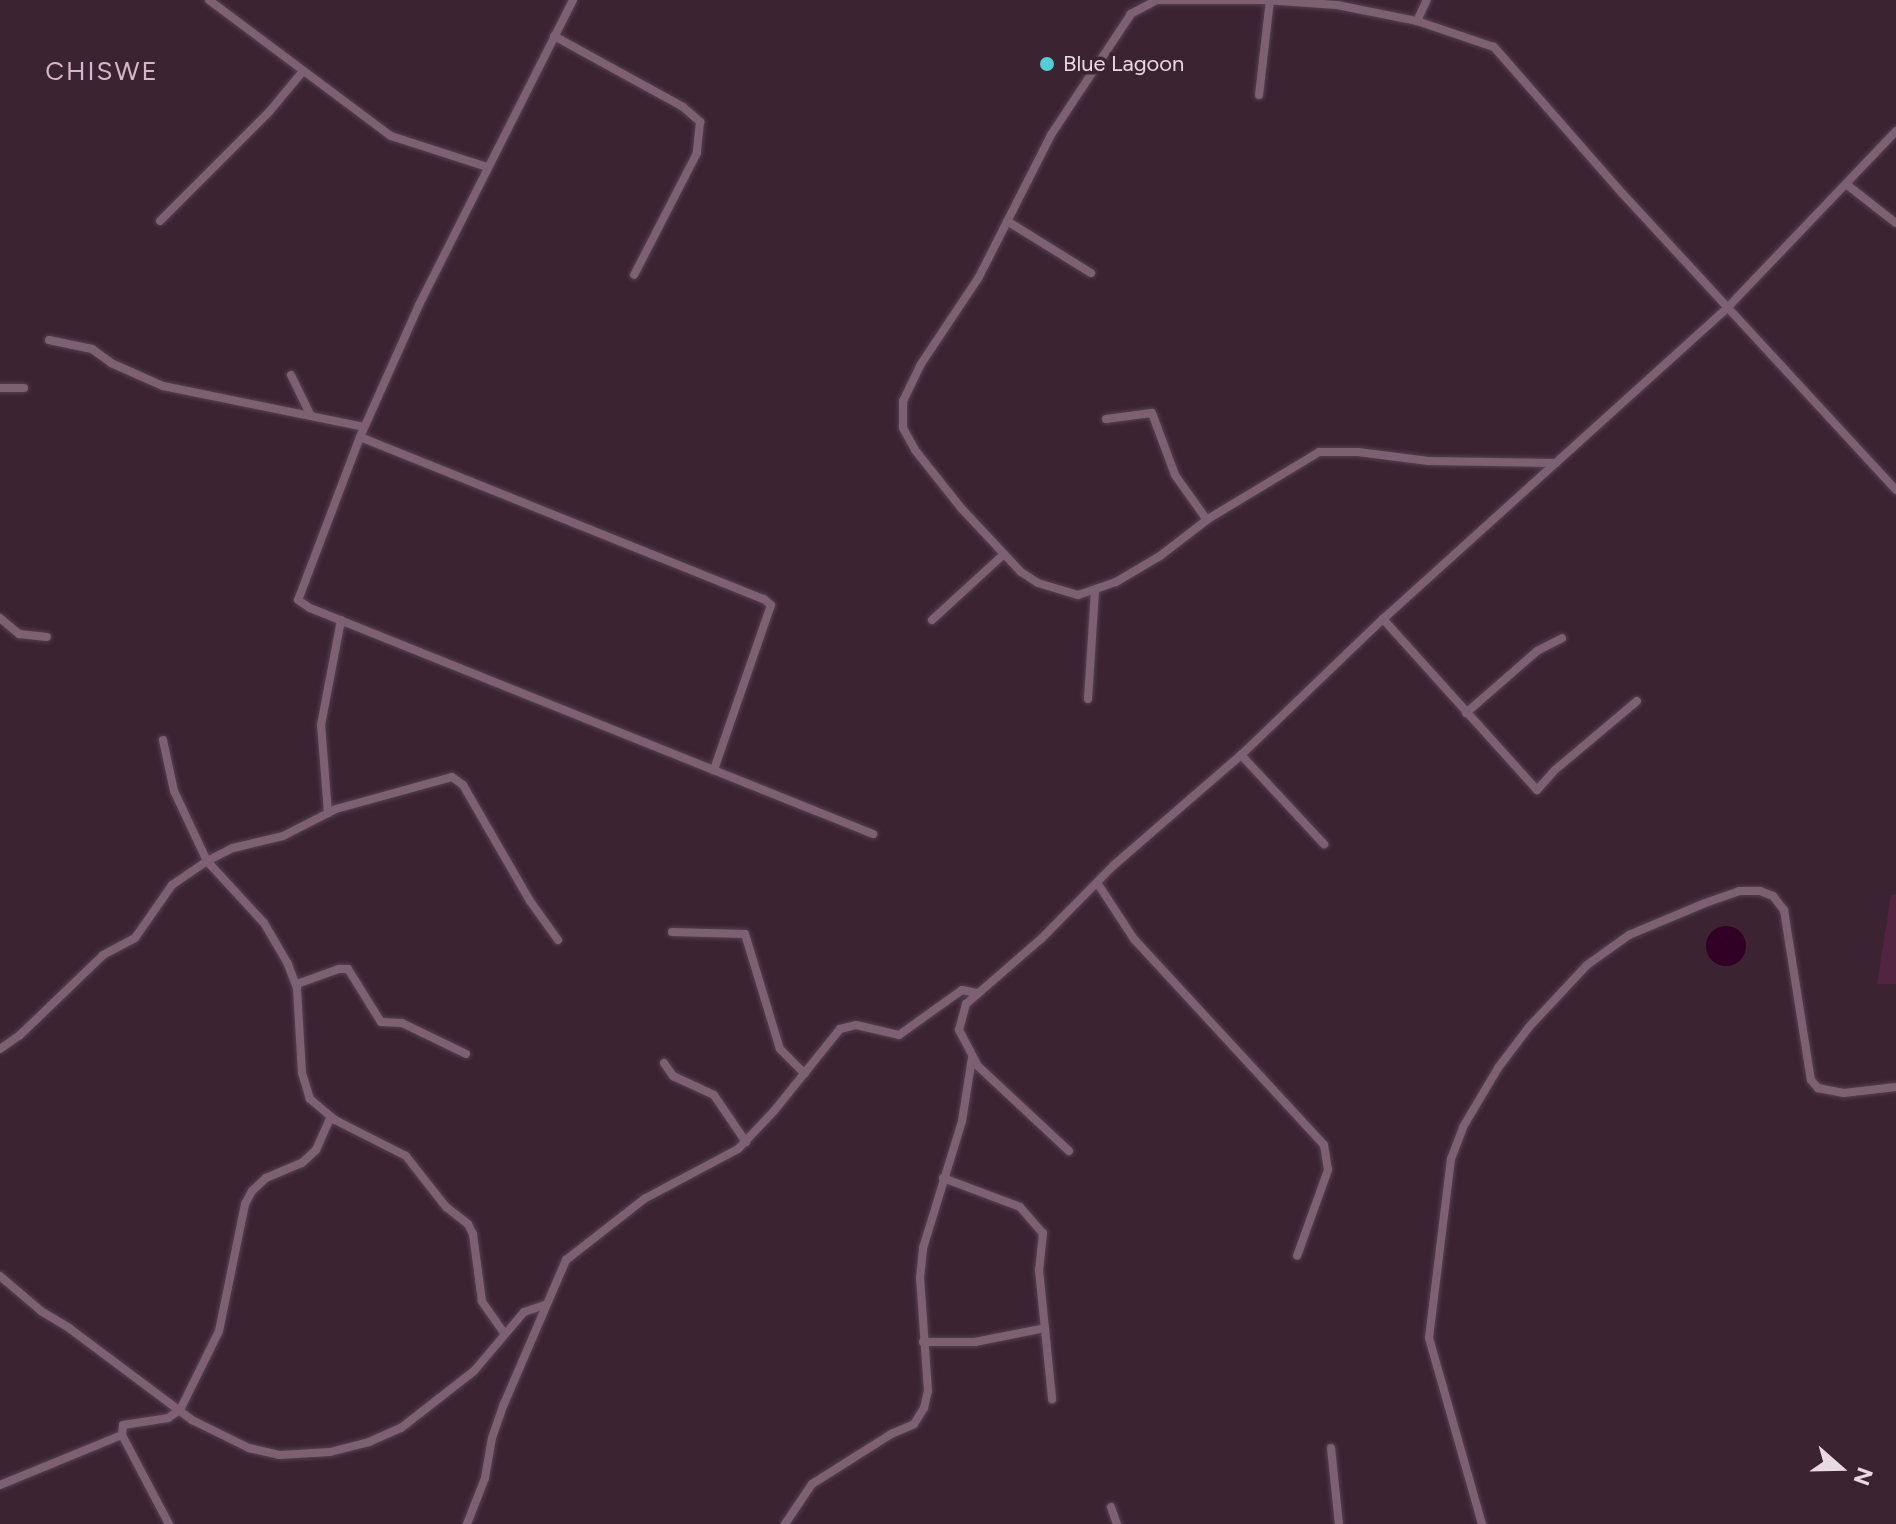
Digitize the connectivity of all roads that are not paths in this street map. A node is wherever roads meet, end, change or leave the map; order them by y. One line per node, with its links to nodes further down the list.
1 (209, 0): 8 (street)
2 (573, 0): 7 (street)
3 (1157, 0): 4 (street); 14 (street)
4 (1270, 0): 6 (street); 9 (street)
5 (1427, 0): 6 (street)
6 (1417, 21): 18 (street)
7 (554, 36): 11 (street); 17 (street)
8 (303, 71): 11 (street); 13 (street)
9 (1259, 95)
10 (1896, 131): 12 (street)
11 (487, 167): 25 (street)
12 (1846, 184): 15 (street); 18 (street)
13 (160, 221)
14 (1007, 221): 16 (street); 30 (street)
15 (1896, 223)
16 (1091, 273)
17 (634, 275)
18 (1727, 308): 27 (street); 28 (street)
19 (49, 340): 23 (street)
20 (291, 375): 23 (street)
21 (0, 388): 22 (street)
22 (24, 388)
23 (310, 414): 25 (street)
24 (1106, 419): 29 (street)
25 (364, 427): 26 (street)
26 (360, 437): 34 (street); 43 (street)
27 (1557, 463): 29 (street); 33 (street)
28 (1896, 490)
29 (1207, 520): 31 (street)
30 (1003, 555): 31 (street); 35 (street)
31 (1095, 592): 38 (street)
32 (0, 618): 36 (street)
33 (1383, 619): 40 (street); 42 (street)
34 (341, 620): 43 (street); 44 (street)
35 (932, 620)
36 (47, 637)
37 (1562, 638): 40 (street)
38 (1088, 699)
39 (1637, 701): 40 (street)
40 (1466, 713)
41 (163, 740): 47 (street)
42 (1241, 755): 46 (street); 48 (street)
43 (714, 770): 45 (street)
44 (328, 813): 47 (street); 50 (street)
45 (873, 834)
46 (1324, 844)
47 (207, 861): 51 (street); 53 (street)
48 (1098, 884): 52 (street); 63 (street)
49 (672, 932): 57 (street)
50 (558, 940)
51 (297, 984): 54 (street); 59 (street)
52 (977, 993): 55 (street); 57 (street)
53 (0, 1049)
54 (466, 1054)
55 (972, 1058): 61 (street); 62 (street)
56 (664, 1063): 60 (street)
57 (805, 1074): 60 (street)
58 (1896, 1087): 80 (street)
59 (331, 1117): 67 (street); 70 (street)
60 (746, 1142): 65 (street)
61 (1069, 1151)
62 (943, 1178): 66 (street); 68 (street)
63 (1297, 1256)
64 (0, 1276): 70 (street)
65 (544, 1305): 67 (street); 76 (street)
66 (1045, 1328): 68 (street); 69 (street)
67 (504, 1333): 70 (street)
68 (923, 1342): 77 (street)
69 (1052, 1399)
70 (180, 1410): 71 (street)
71 (122, 1435): 73 (street); 75 (street)
72 (1331, 1448): 79 (street)
73 (0, 1485)
74 (1111, 1507): 78 (street)
75 (169, 1524)
76 (467, 1524)
77 (785, 1524)
78 (1117, 1524)
79 (1339, 1524)
80 (1482, 1524)

